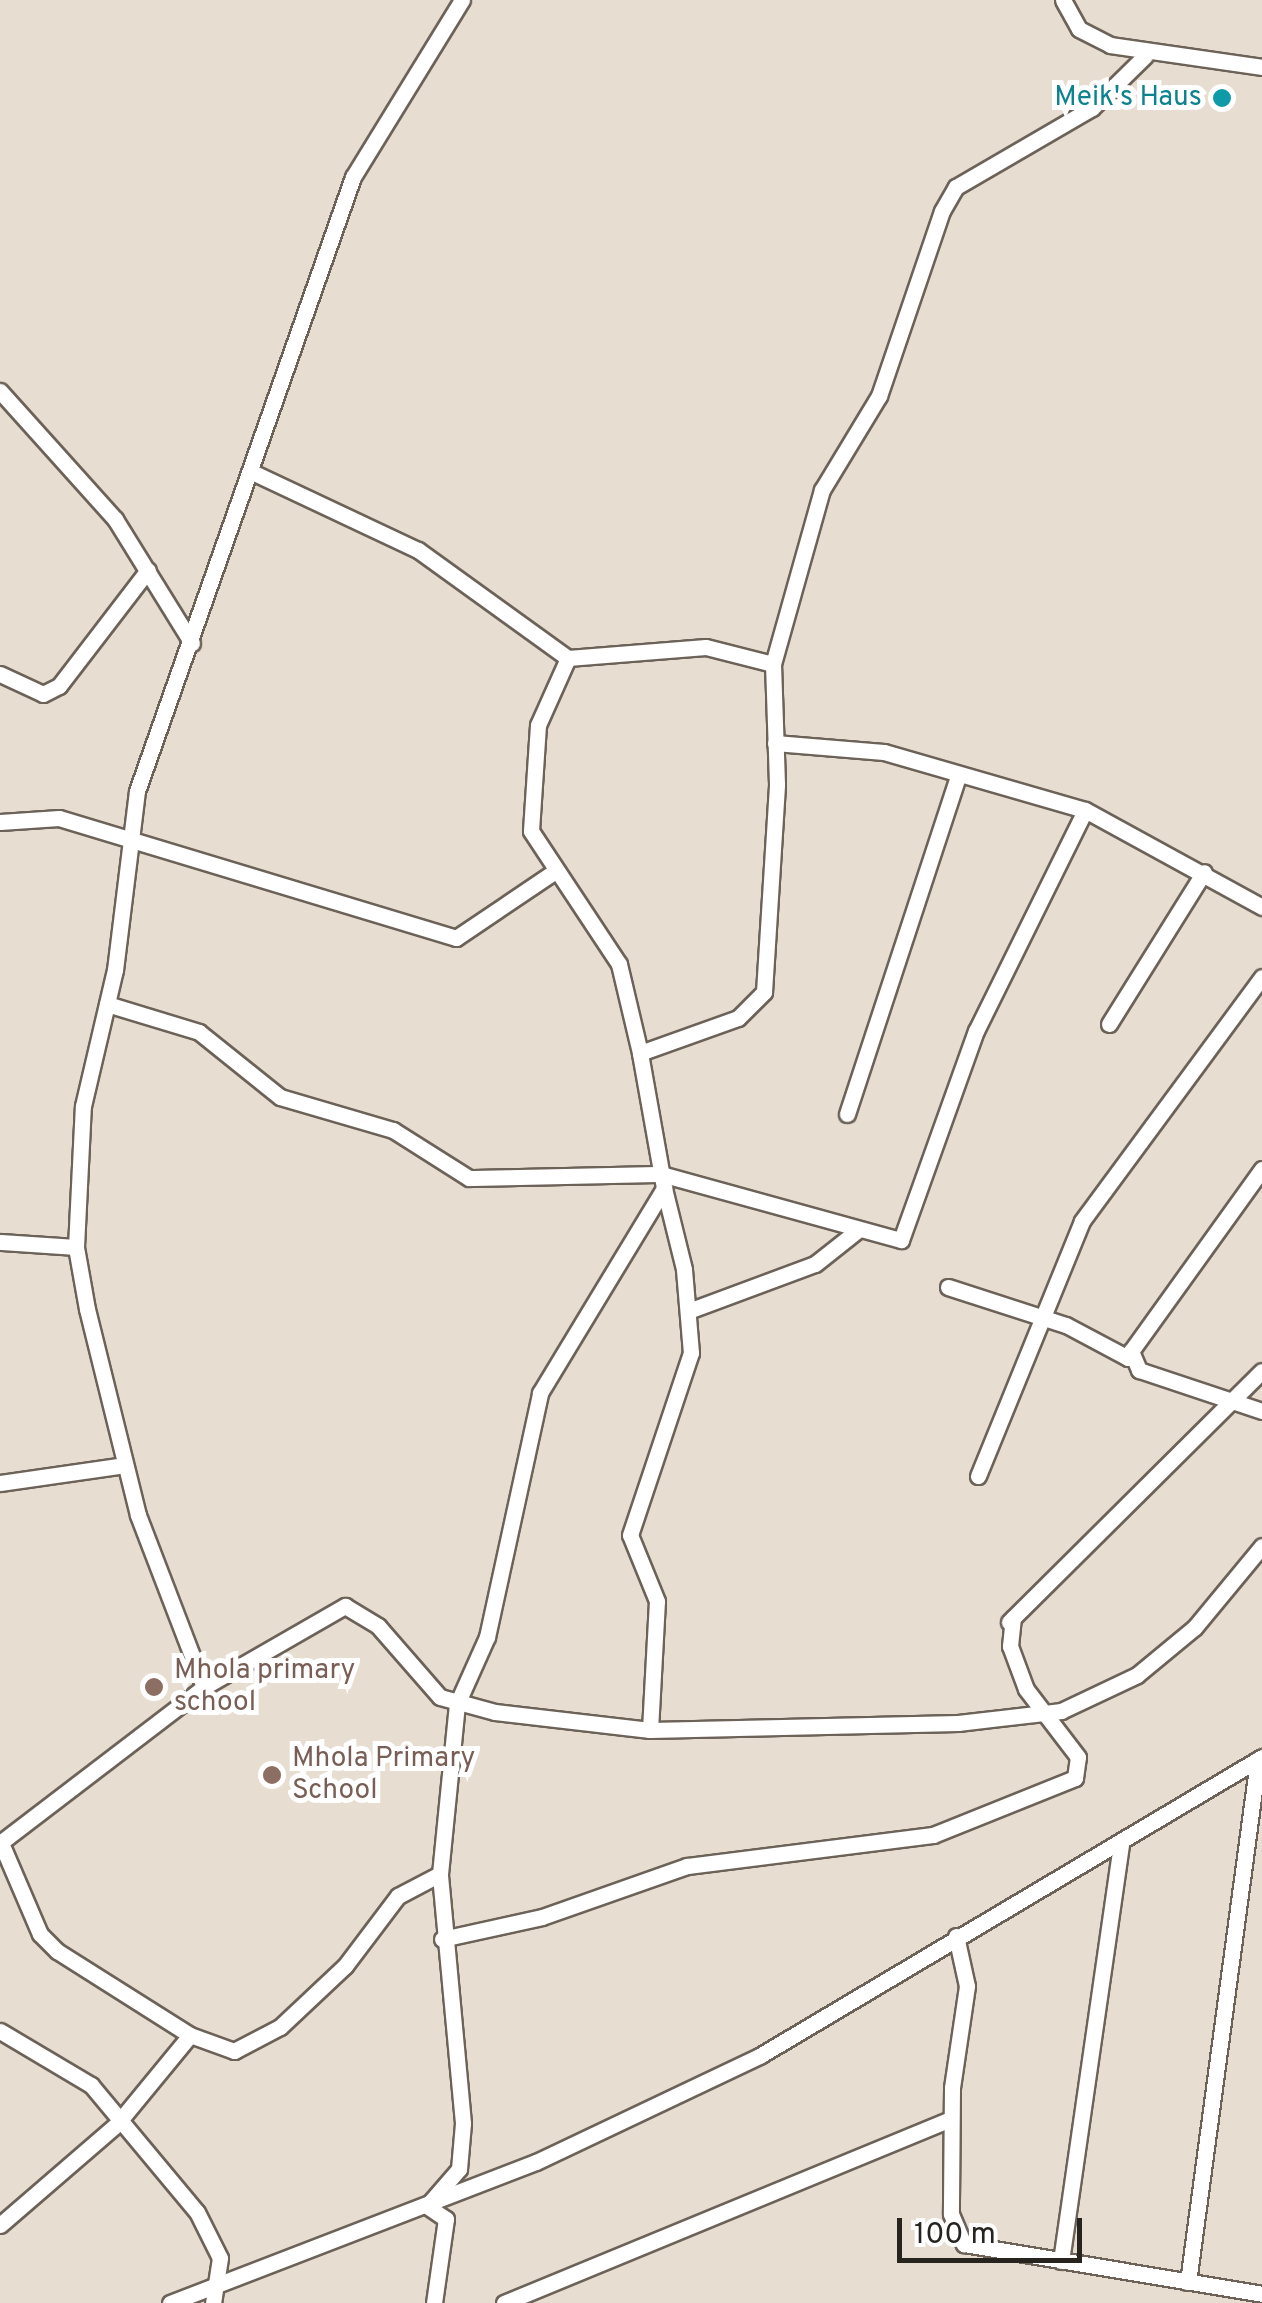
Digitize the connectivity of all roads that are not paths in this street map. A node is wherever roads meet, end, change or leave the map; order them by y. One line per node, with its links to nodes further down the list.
1 (462, 0): 6 (street)
2 (1064, 0): 3 (street)
3 (1145, 56): 4 (street); 10 (street)
4 (1262, 67)
5 (0, 391): 7 (street)
6 (254, 474): 8 (street); 9 (street)
7 (148, 570): 8 (street); 11 (street)
8 (192, 643): 16 (street)
9 (568, 658): 10 (street); 17 (street)
10 (773, 664): 12 (street)
11 (0, 674)
12 (774, 743): 13 (street); 23 (street)
13 (958, 776): 14 (street); 24 (street)
14 (1084, 810): 18 (street); 27 (street)
15 (0, 822): 16 (street)
16 (128, 840): 17 (street); 21 (street)
17 (554, 872): 23 (street)
18 (1204, 872): 19 (street); 22 (street)
19 (1262, 906)
20 (1262, 977): 32 (street)
21 (108, 1004): 26 (street); 29 (street)
22 (1109, 1024)
23 (640, 1053): 26 (street)
24 (847, 1114)
25 (1262, 1169): 33 (street)
26 (662, 1181): 27 (street); 31 (street); 42 (street)
27 (858, 1230): 31 (street)
28 (0, 1242): 29 (street)
29 (76, 1247): 37 (street)
30 (948, 1287): 32 (street)
31 (691, 1310): 44 (street)
32 (1046, 1318): 33 (street); 38 (street)
33 (1130, 1350): 35 (street)
34 (1262, 1371): 35 (street)
35 (1238, 1404): 36 (street); 43 (street)
36 (1262, 1412)
37 (125, 1465): 39 (street); 41 (street)
38 (978, 1476)
39 (0, 1483)
40 (1262, 1546): 43 (street)
41 (204, 1687): 42 (street); 47 (street)
42 (456, 1704): 44 (street); 48 (street)
43 (1041, 1713): 44 (street); 50 (street)
44 (650, 1730)
45 (1260, 1759): 46 (street); 59 (street)
46 (1121, 1842): 49 (street); 57 (street)
47 (0, 1843): 52 (street)
48 (440, 1874): 50 (street); 52 (street)
49 (956, 1936): 53 (street); 55 (street)
50 (442, 1939): 55 (street)
51 (0, 2031): 54 (street)
52 (190, 2034): 54 (street)
53 (950, 2118): 57 (street); 65 (street)
54 (116, 2124): 56 (street); 58 (street)
55 (427, 2206): 58 (street); 64 (street)
56 (0, 2224)
57 (1061, 2261): 59 (street)
58 (224, 2278): 62 (street); 63 (street)
59 (1188, 2282): 60 (street)
60 (1205, 2285): 61 (street); 66 (street)
61 (1262, 2294)
62 (170, 2303)
63 (213, 2303)
64 (434, 2303)
65 (504, 2303)
66 (1210, 2303)

